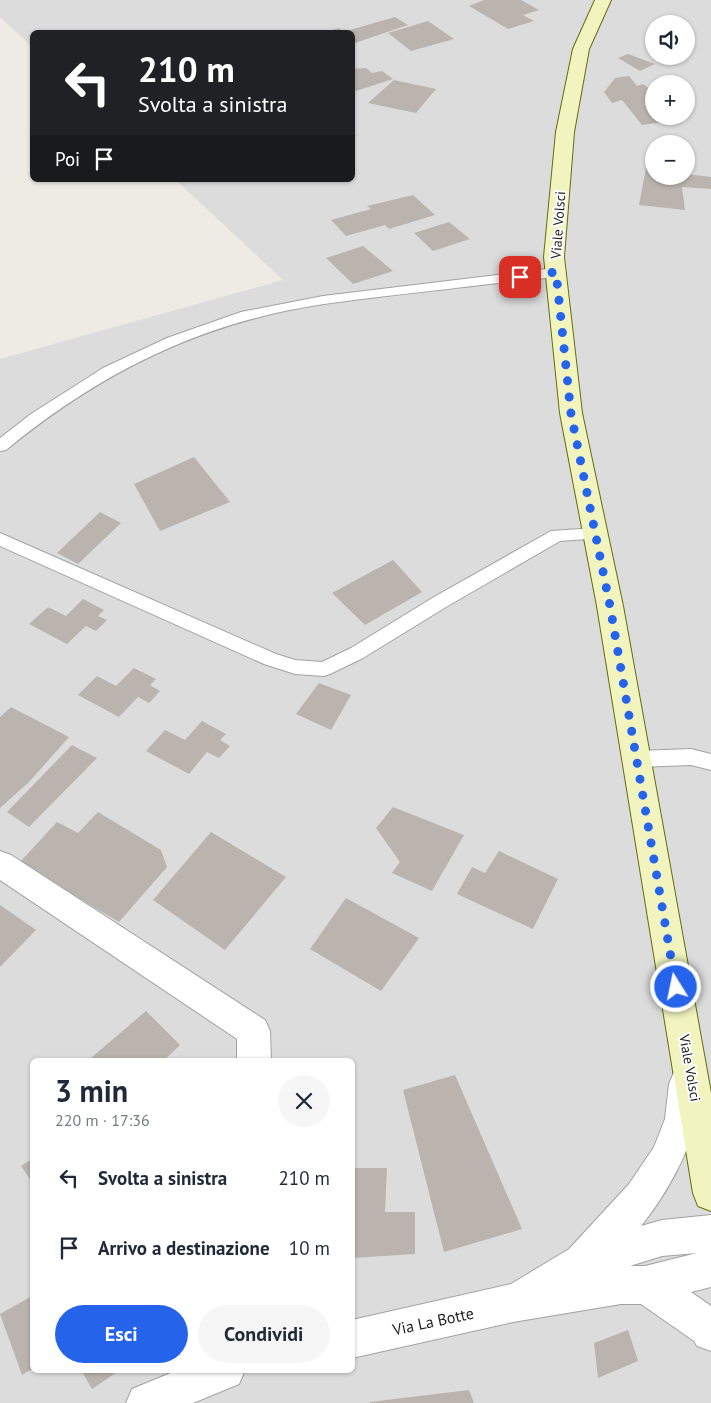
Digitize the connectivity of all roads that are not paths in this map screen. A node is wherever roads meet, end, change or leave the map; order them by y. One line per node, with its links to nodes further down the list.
1 (603, 0): 2 (main road, Viale Volsci)
2 (556, 272): 3 (lane); 4 (main road, Viale Volsci)
3 (0, 446)
4 (595, 534): 5 (lane); 6 (main road, Viale Volsci)
5 (0, 539)
6 (637, 760): 7 (lane); 10 (main road, Viale Volsci)
7 (711, 762)
8 (0, 864): 9 (street)
9 (254, 1058)
10 (688, 1062): 11 (street); 12 (main road, Viale Volsci); 14 (street)
11 (711, 1103)
12 (711, 1193)
13 (711, 1233): 14 (street)
14 (582, 1262): 17 (street)
15 (711, 1268): 16 (street, Via La Botte)
16 (645, 1285): 17 (street, Via La Botte); 18 (street)
17 (513, 1303): 19 (street, Via La Botte)
18 (711, 1332)
19 (355, 1338)
20 (218, 1373): 21 (street)
21 (146, 1403)

